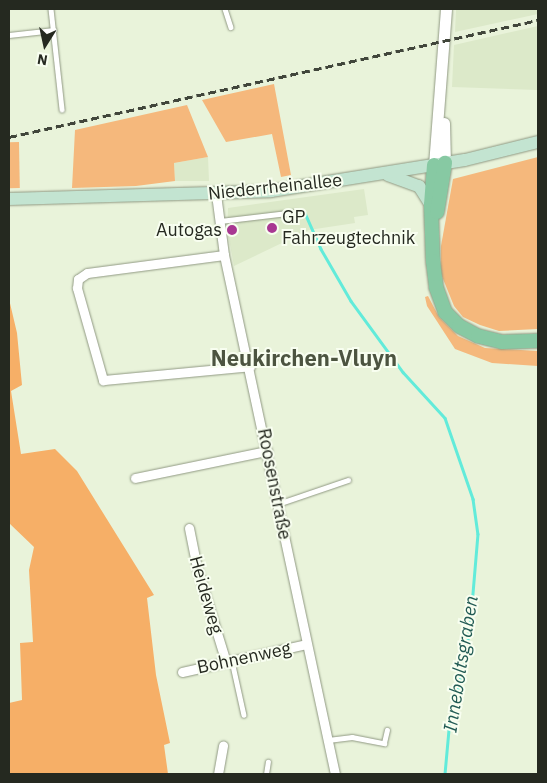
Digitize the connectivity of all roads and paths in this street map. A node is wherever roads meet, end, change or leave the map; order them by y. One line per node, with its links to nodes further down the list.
1 (51, 9): 4 (lane)
2 (225, 9): 5 (lane)
3 (446, 9): 9 (street)
4 (53, 27): 6 (lane); 7 (lane)
5 (232, 27)
6 (9, 35)
7 (62, 109)
8 (538, 142): 9 (main road, Niederrheinallee)
9 (439, 164): 10 (main road, Niederrheinallee); 13 (main road); 16 (main road)
10 (383, 174): 11 (main road, Niederrheinallee); 13 (main road)
11 (216, 194): 12 (main road, Niederrheinallee); 15 (street, Roosenstraße)
12 (9, 199)
13 (431, 205): 16 (main road)
14 (295, 212): 15 (lane)
15 (218, 221): 17 (street, Roosenstraße)
16 (434, 225): 18 (main road)
17 (224, 254): 19 (street, Roosenstraße); 19 (street)
18 (538, 341)
19 (250, 366): 20 (street, Roosenstraße)
20 (267, 452): 21 (street); 23 (street, Roosenstraße)
21 (135, 478)
22 (348, 480): 23 (lane)
23 (278, 504): 25 (street, Roosenstraße)
24 (188, 528): 26 (street, Heideweg)
25 (306, 644): 26 (street, Bohnenweg); 30 (street, Roosenstraße)
26 (229, 661): 27 (street, Bohnenweg); 28 (lane)
27 (182, 672)
28 (244, 716)
29 (387, 730): 30 (lane)
30 (328, 740): 35 (street, Roosenstraße)
31 (222, 745): 33 (street)
32 (268, 762): 34 (lane)
33 (218, 774)
34 (266, 774)
35 (335, 774)

